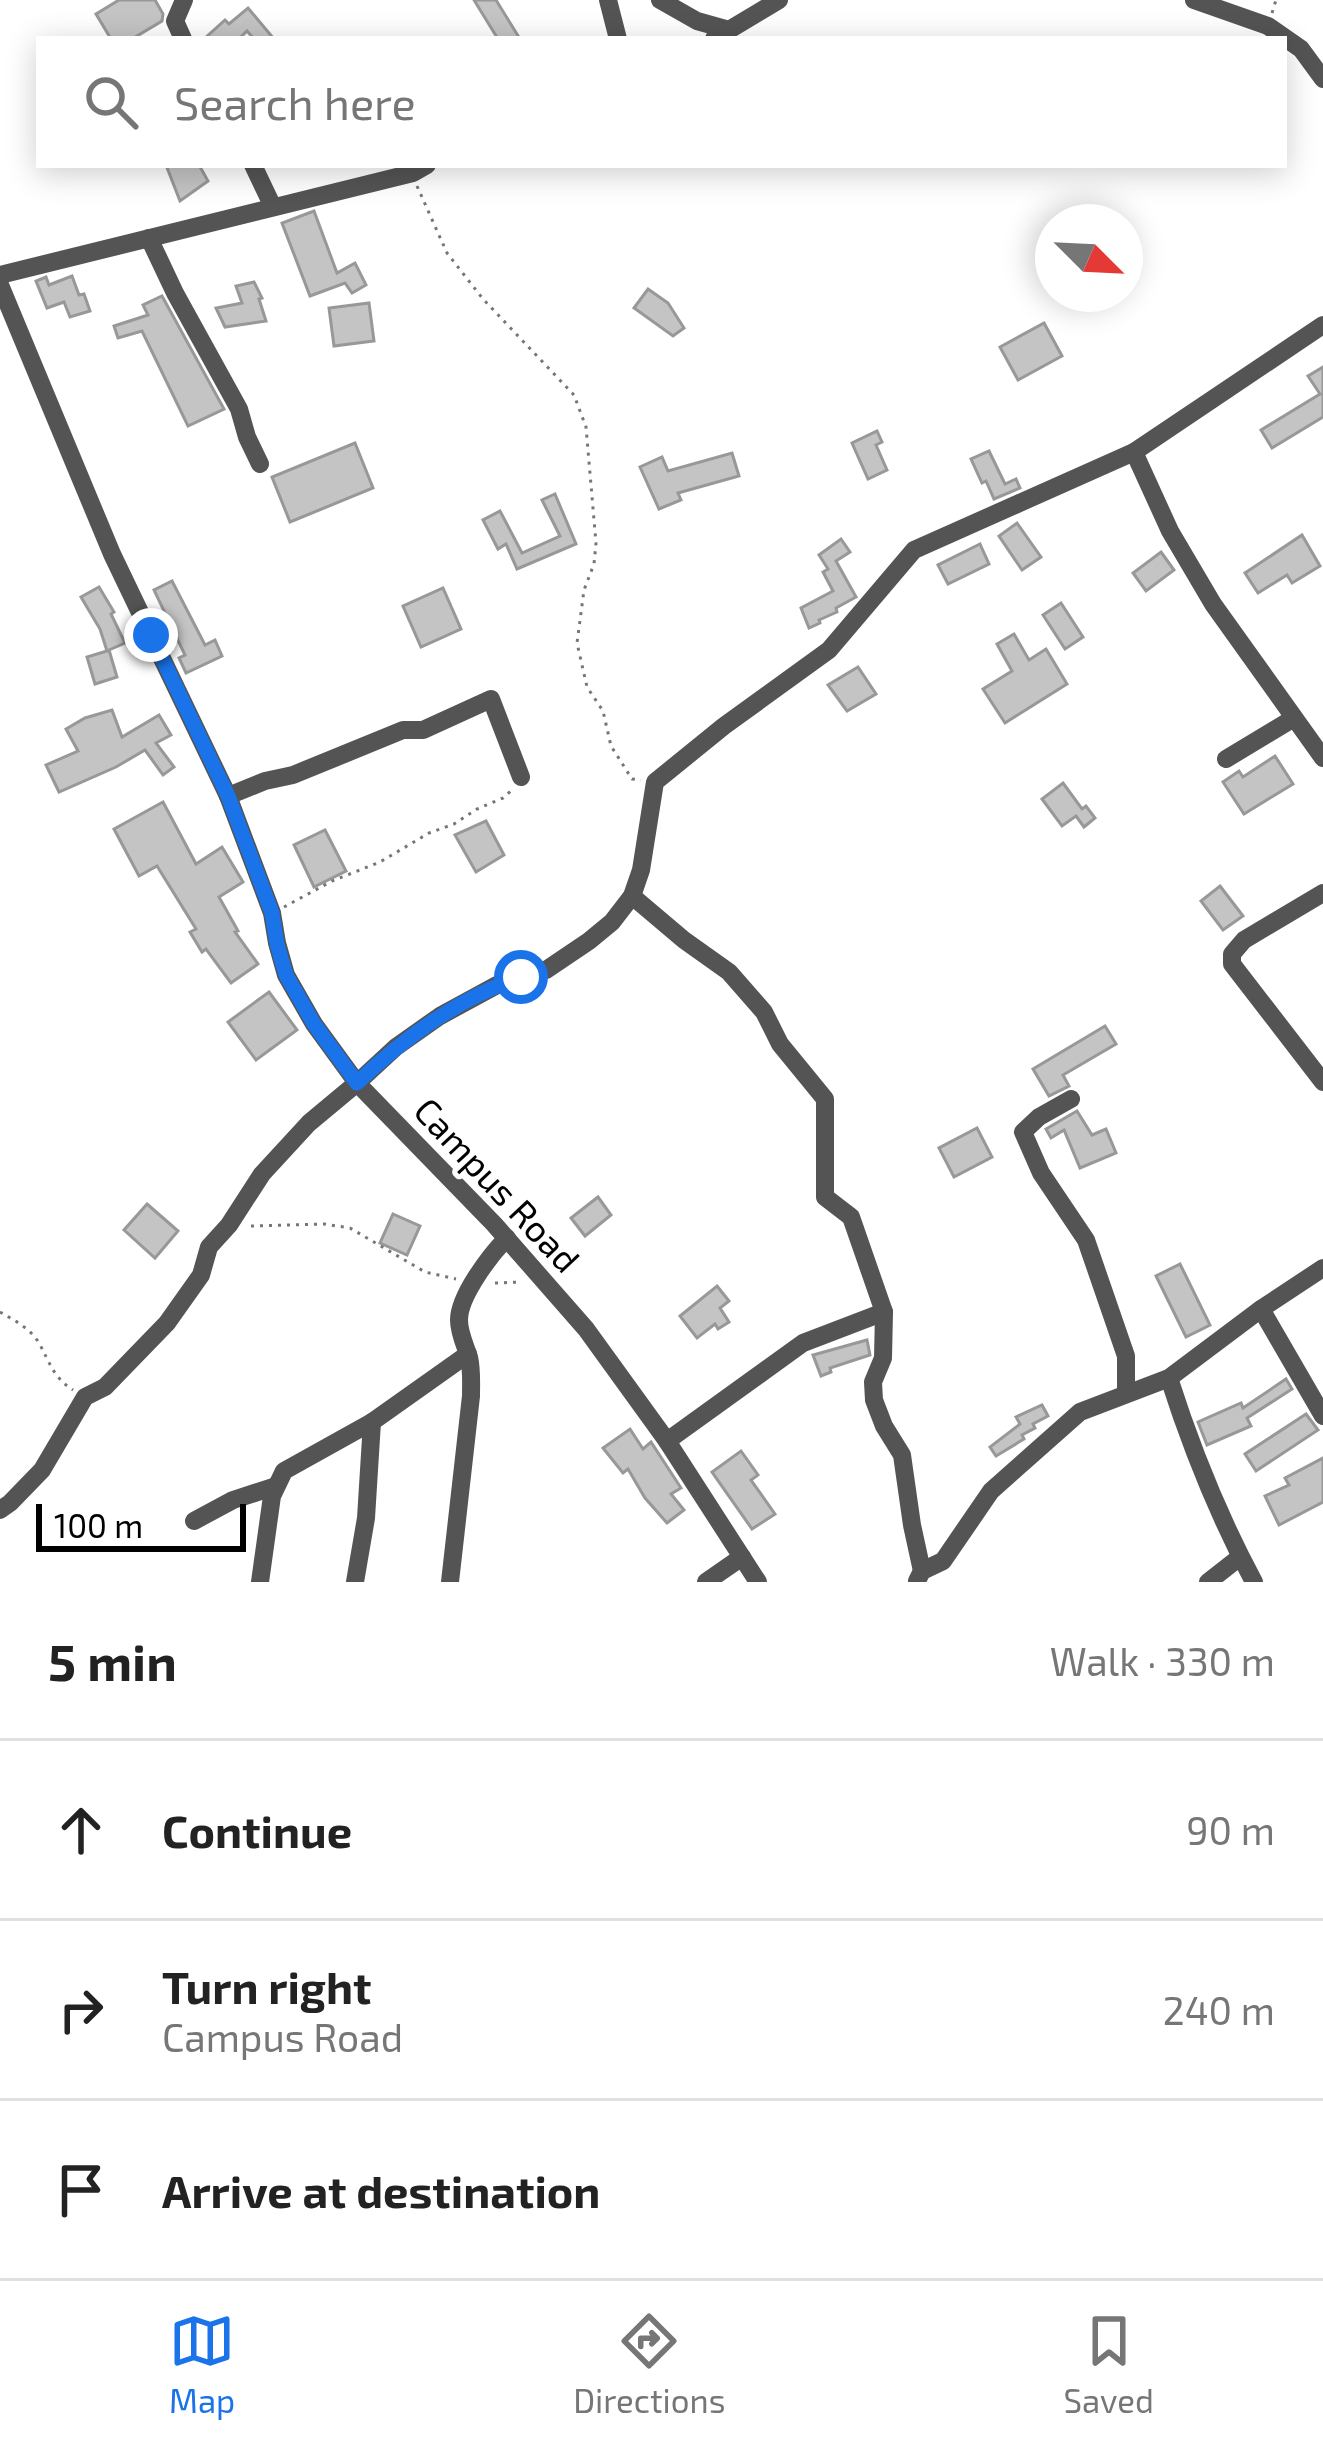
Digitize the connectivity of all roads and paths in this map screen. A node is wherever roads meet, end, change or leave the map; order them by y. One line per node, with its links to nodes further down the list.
1 (184, 0): 7 (street)
2 (608, 0): 8 (street)
3 (660, 0): 6 (street)
4 (778, 0): 6 (street)
5 (1194, 0): 9 (street)
6 (722, 34)
7 (182, 36)
8 (617, 36)
9 (1282, 36)
10 (1287, 40): 11 (street)
11 (1323, 79)
12 (254, 168): 14 (street)
13 (420, 169): 14 (street); 25 (path)
14 (273, 207): 15 (street)
15 (149, 238): 16 (street); 20 (street)
16 (0, 274)
17 (0, 285): 26 (street, Campus Road)
18 (1323, 325): 19 (street)
19 (1134, 452): 21 (street); 25 (street)
20 (260, 464)
21 (1294, 718): 22 (street); 23 (street)
22 (1323, 758)
23 (1226, 759)
24 (521, 776): 26 (street); 29 (path)
25 (655, 782): 28 (street)
26 (228, 796): 29 (street, Campus Road)
27 (1323, 893): 30 (street)
28 (632, 896): 31 (street); 40 (street)
29 (272, 913): 31 (street, Campus Road)
30 (1323, 1082)
31 (357, 1083): 33 (street); 34 (street, Campus Road)
32 (1071, 1099): 43 (street)
33 (229, 1226): 37 (path); 44 (street)
34 (507, 1238): 36 (street, Campus Road); 37 (street)
35 (1323, 1268): 38 (street)
36 (547, 1282): 37 (path); 47 (street, Campus Road)
37 (475, 1283): 41 (street)
38 (1262, 1309): 42 (street); 45 (street)
39 (0, 1312): 44 (path)
40 (884, 1312): 47 (street); 53 (street)
41 (468, 1354): 46 (street); 56 (street)
42 (1168, 1378): 43 (street); 52 (street)
43 (1126, 1394): 53 (street)
44 (85, 1397): 49 (street)
45 (1323, 1416)
46 (372, 1422): 48 (street); 55 (street)
47 (667, 1441): 51 (street, Campus Road)
48 (276, 1486): 50 (street); 54 (street)
49 (0, 1510)
50 (194, 1521)
51 (742, 1557): 57 (street); 58 (street, Campus Road)
52 (1240, 1557): 59 (street); 60 (street)
53 (919, 1576)
54 (260, 1582)
55 (355, 1582)
56 (450, 1582)
57 (706, 1582)
58 (758, 1582)
59 (1208, 1582)
60 (1254, 1582)

